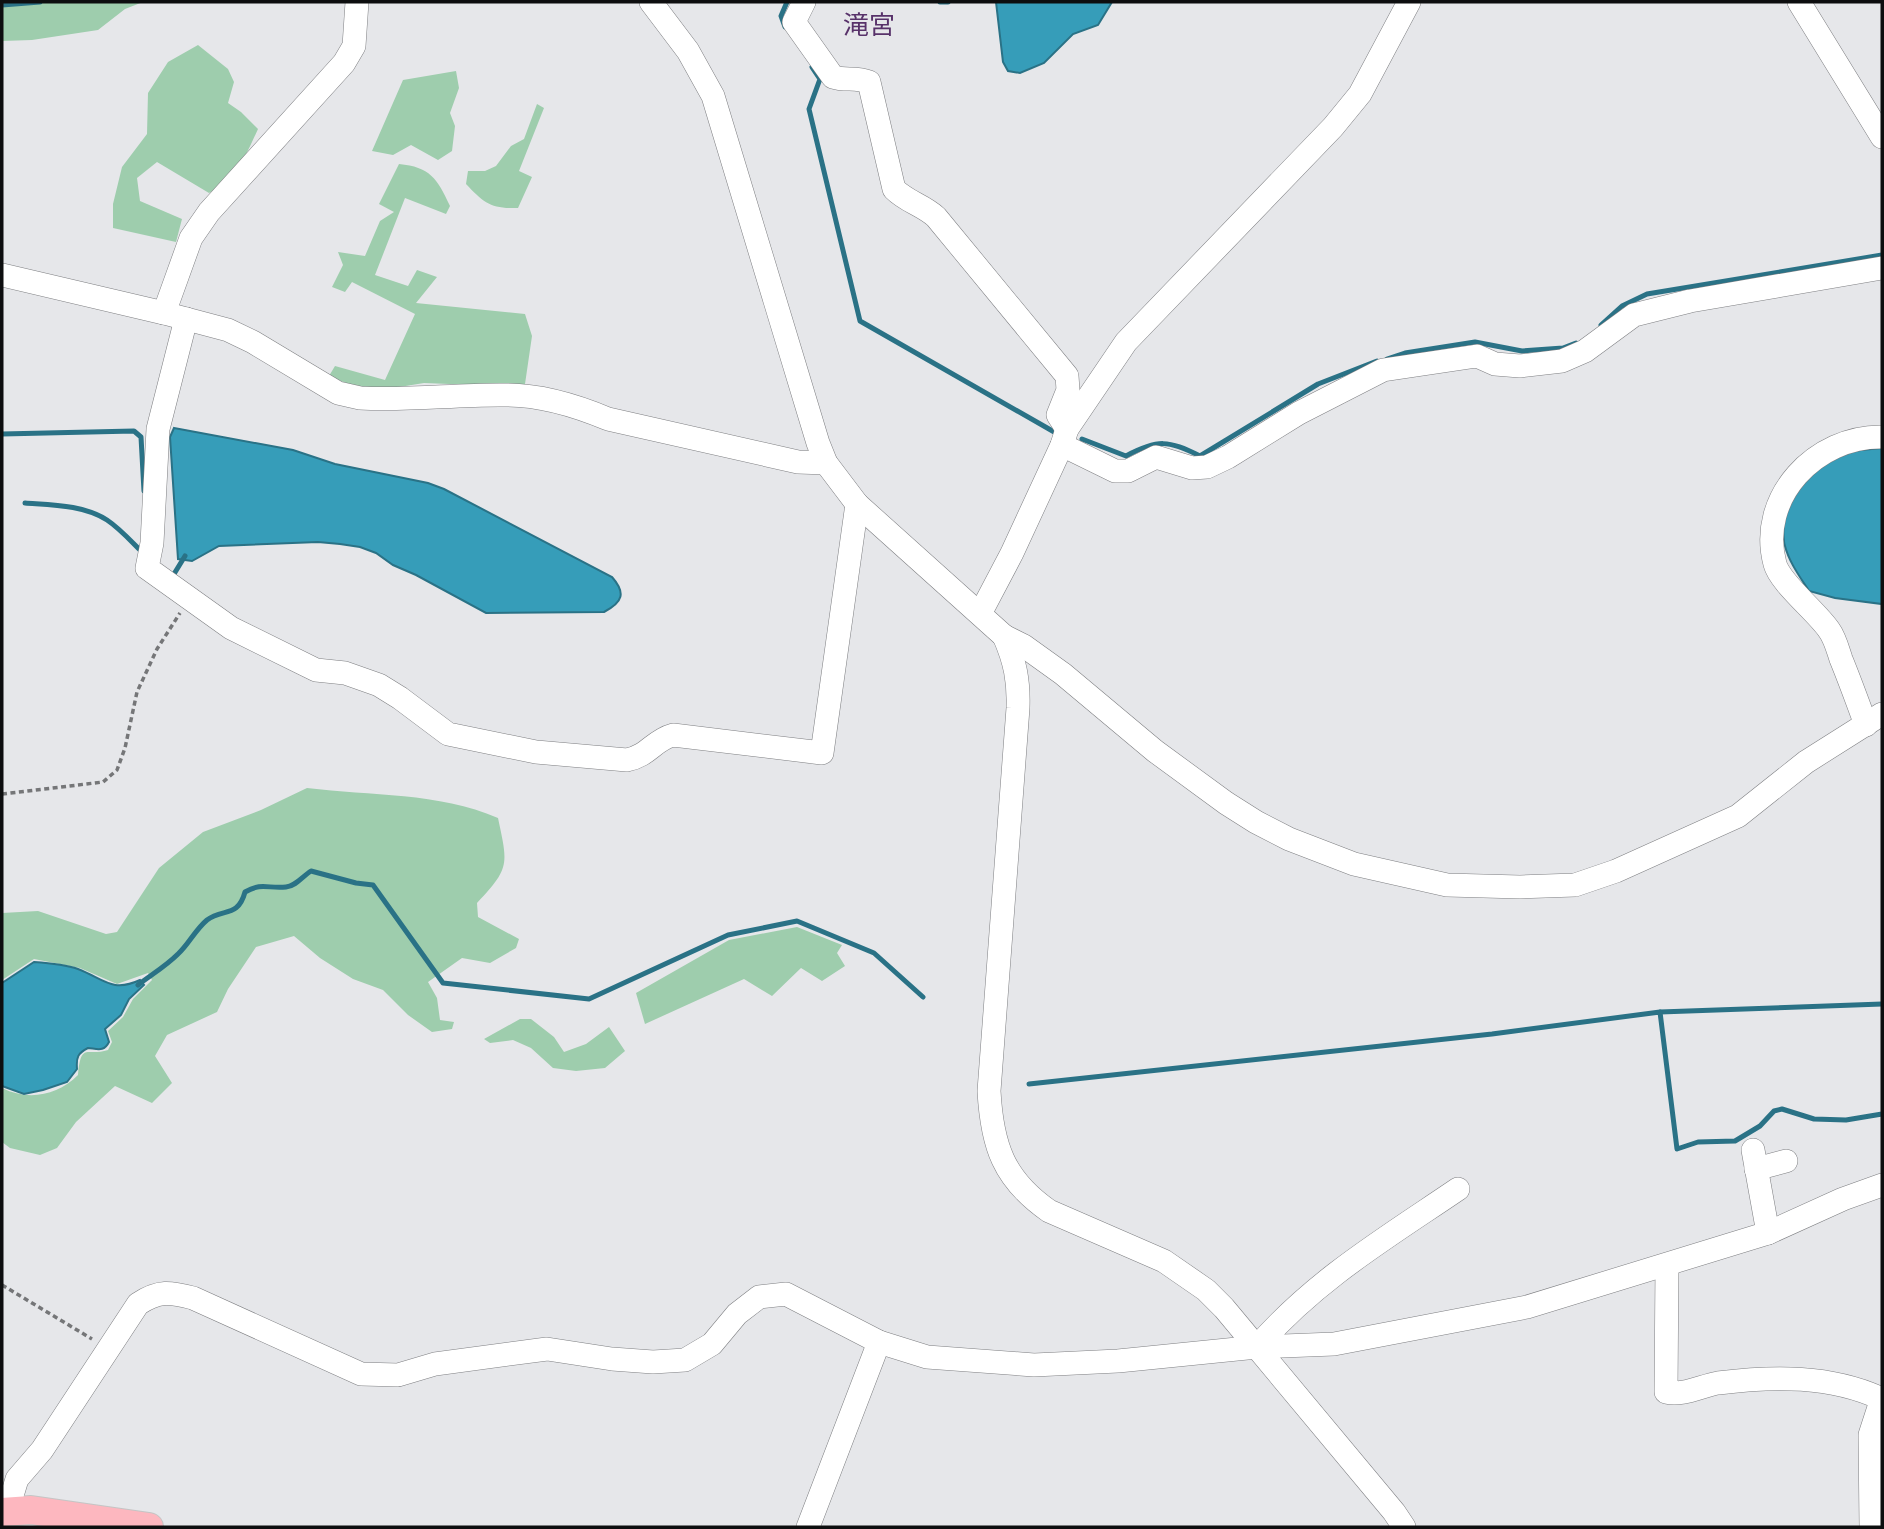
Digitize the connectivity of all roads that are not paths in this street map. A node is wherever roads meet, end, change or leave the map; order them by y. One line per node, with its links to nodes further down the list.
1 (357, 2): 9 (street)
2 (651, 2): 12 (street)
3 (804, 2): 10 (street)
4 (1409, 2): 10 (street)
5 (1800, 2): 6 (street)
6 (1882, 137)
7 (1882, 268): 10 (street)
8 (2, 275): 9 (street)
9 (175, 316): 12 (street); 13 (street)
10 (1065, 437): 14 (street)
11 (1882, 437): 16 (street)
12 (827, 463): 13 (street)
13 (857, 504): 14 (street)
14 (981, 612): 15 (street)
15 (1004, 636): 16 (street); 23 (street)
16 (1874, 719)
17 (1786, 1161): 20 (street)
18 (1882, 1185): 20 (street)
19 (1458, 1189): 23 (street)
20 (1768, 1233): 21 (street)
21 (1667, 1266): 23 (street); 24 (street)
22 (879, 1342): 23 (street); 25 (street); 27 (street)
23 (1257, 1348): 28 (street)
24 (1882, 1398): 29 (street)
25 (4, 1512): 26 (main road)
26 (149, 1527)
27 (808, 1527)
28 (1404, 1527)
29 (1871, 1527)

